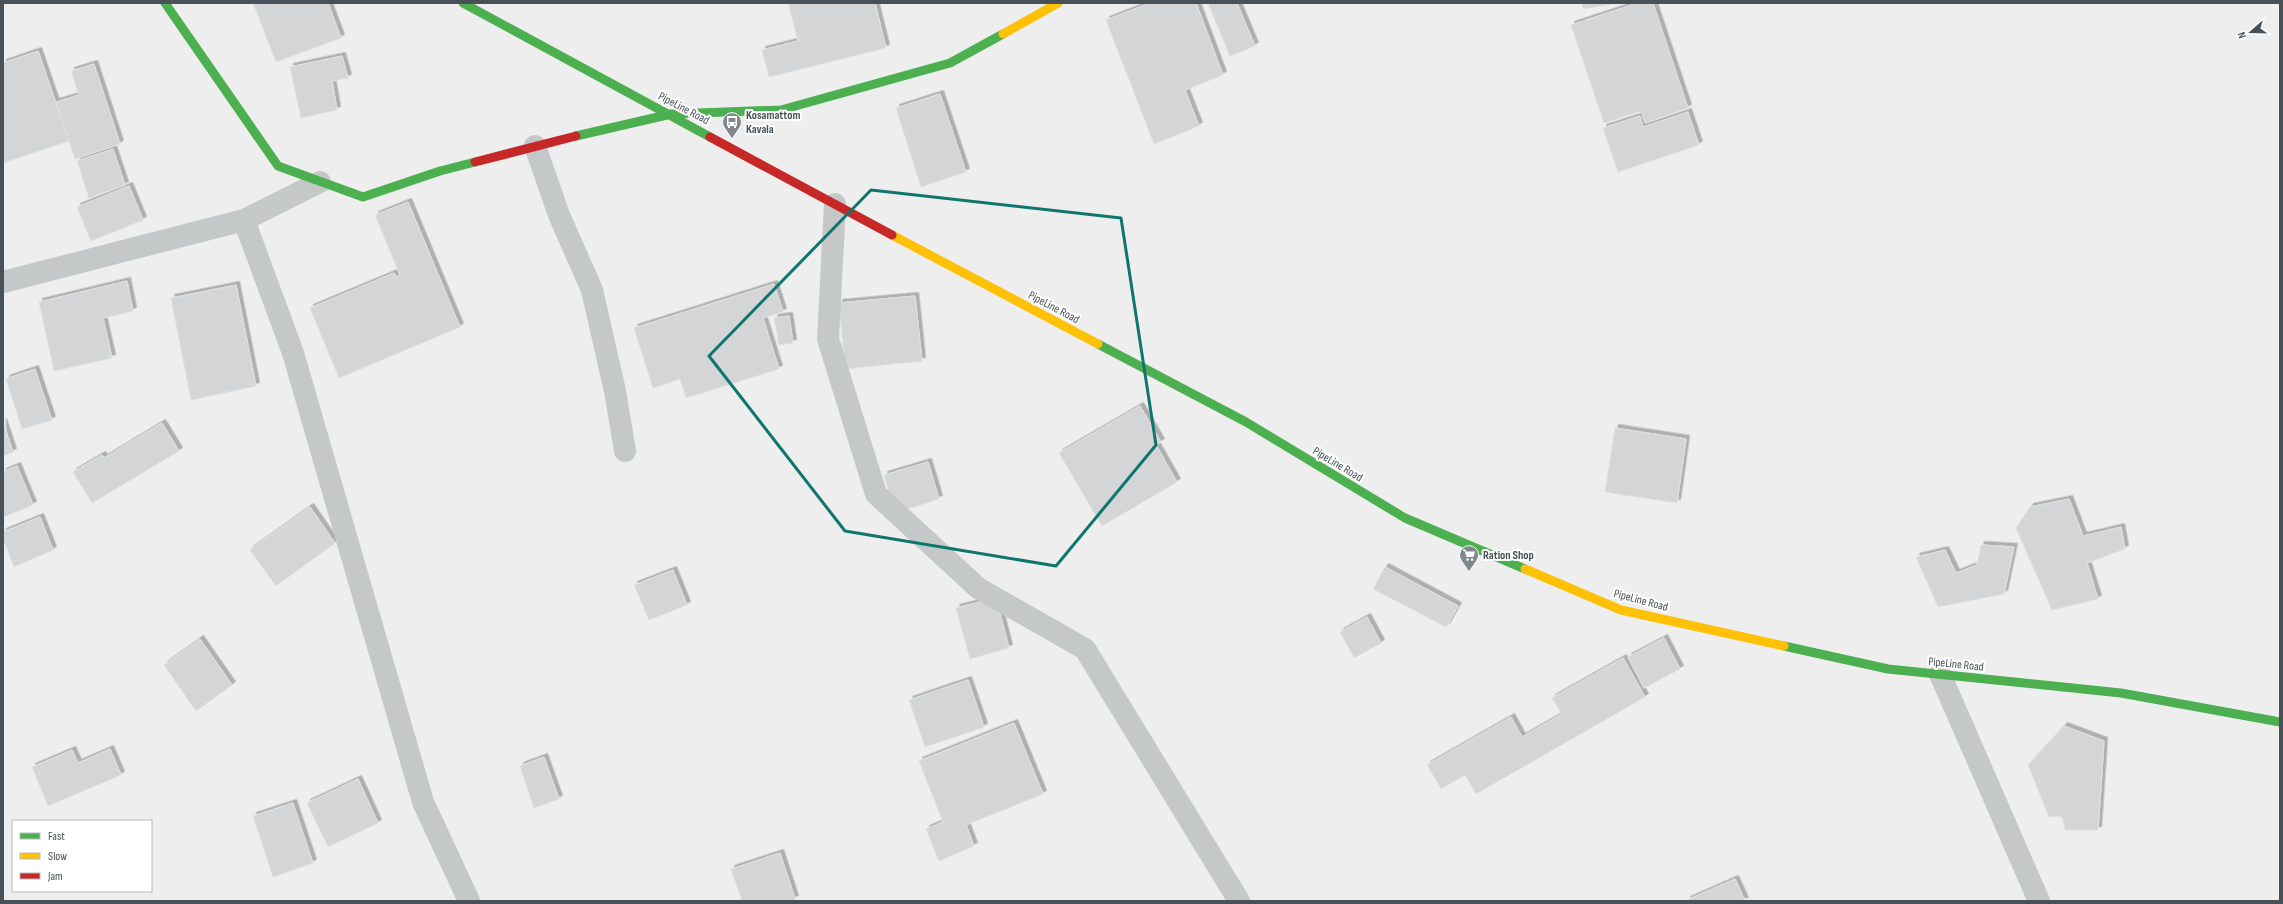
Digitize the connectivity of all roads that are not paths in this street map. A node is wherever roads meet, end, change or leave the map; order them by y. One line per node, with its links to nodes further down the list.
1 (165, 3): 6 (street)
2 (463, 3): 4 (street, PipeLine Road)
3 (1058, 3): 4 (street)
4 (671, 114): 5 (street); 7 (street, PipeLine Road)
5 (535, 146): 6 (street); 10 (street)
6 (320, 182): 8 (street)
7 (835, 204): 11 (street, PipeLine Road); 14 (street)
8 (244, 220): 9 (street); 13 (street)
9 (3, 282)
10 (625, 451)
11 (1940, 674): 12 (street, PipeLine Road); 15 (street)
12 (2280, 722)
13 (469, 901)
14 (1239, 901)
15 (2039, 901)

